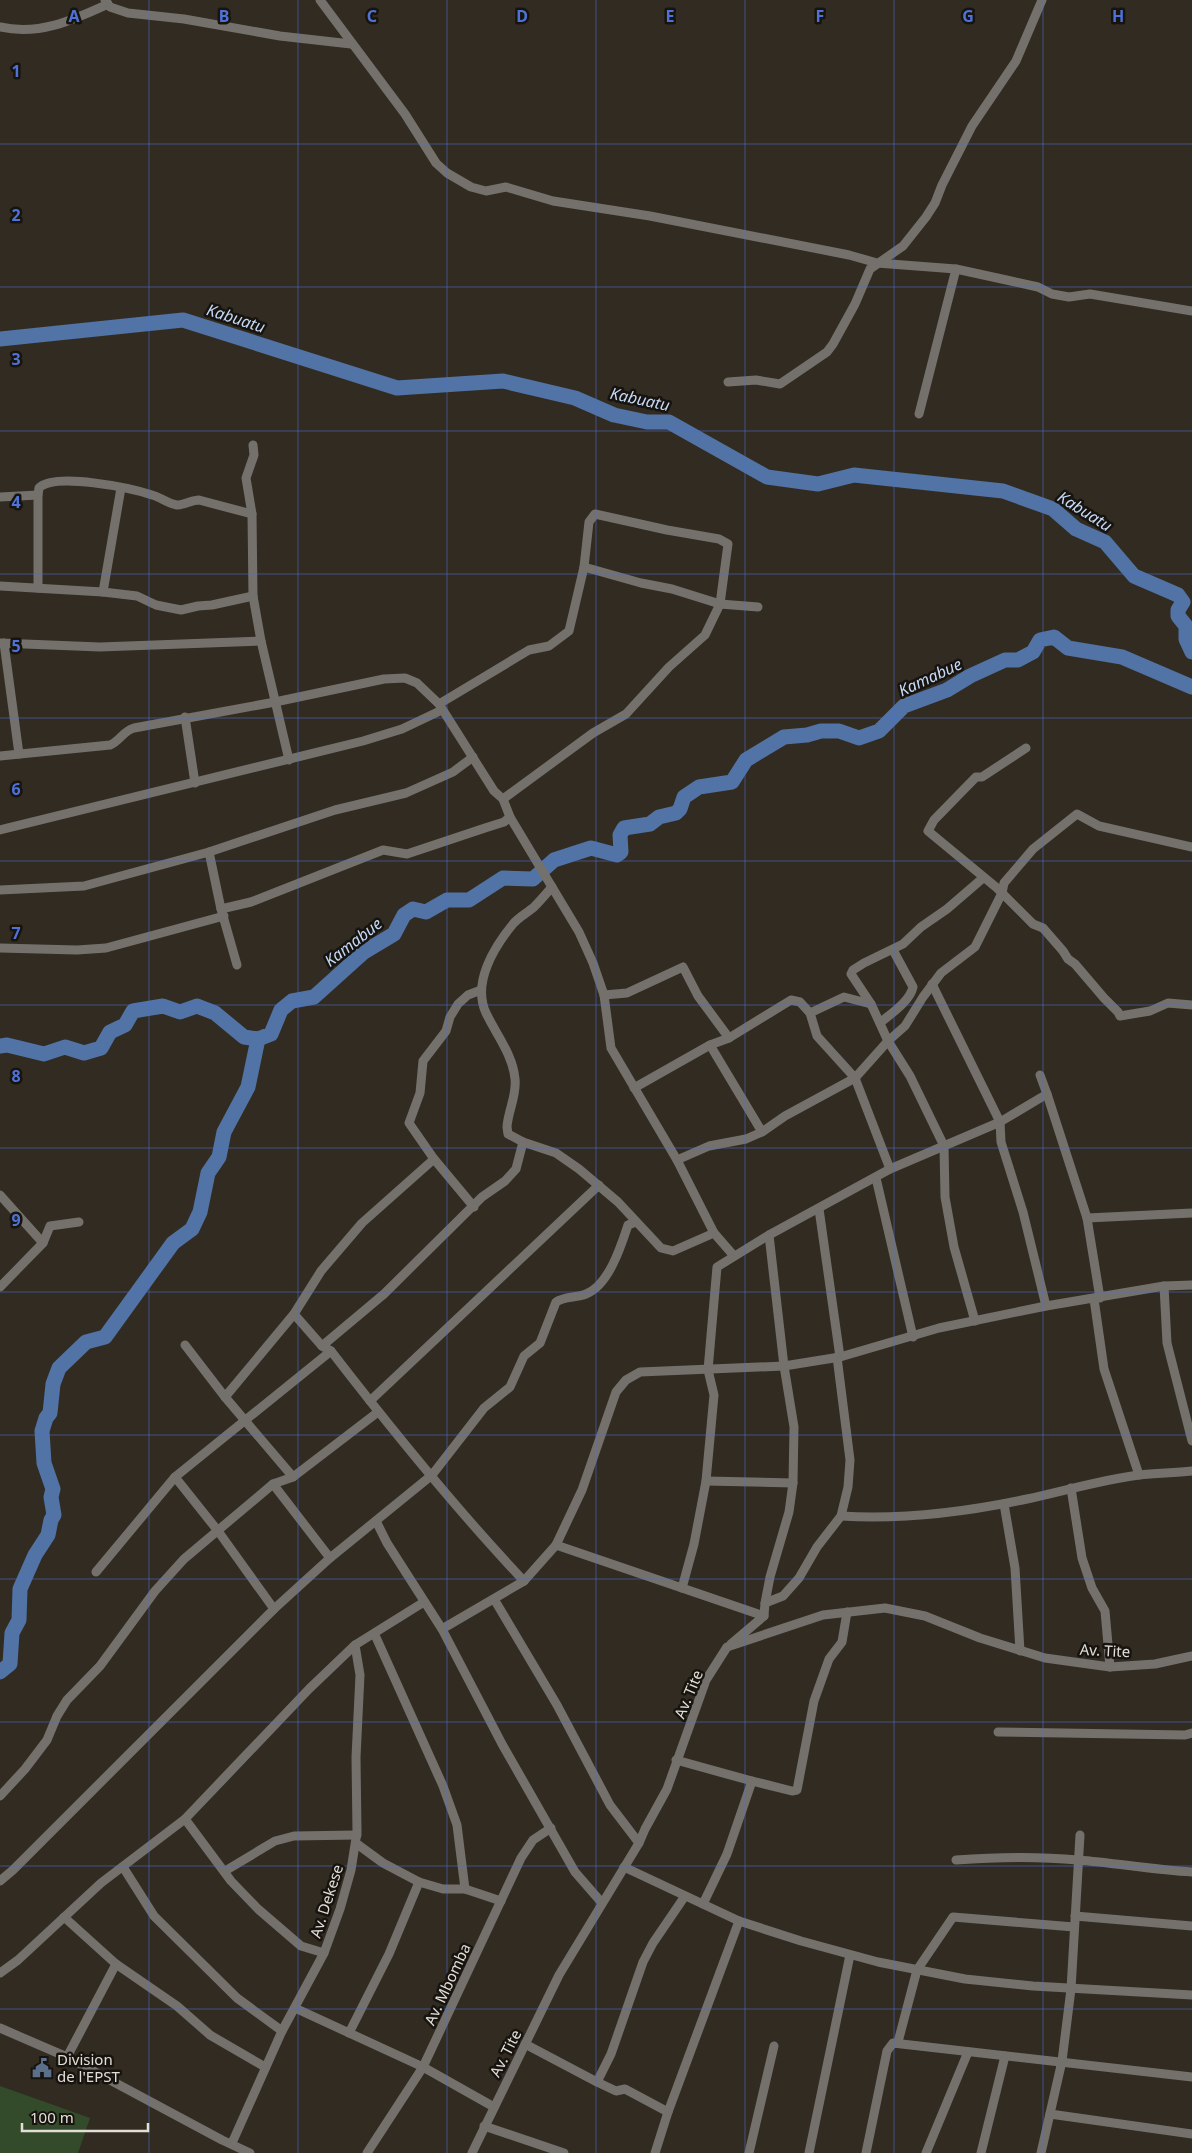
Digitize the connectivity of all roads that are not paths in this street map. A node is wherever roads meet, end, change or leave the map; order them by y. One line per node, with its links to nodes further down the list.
1 (320, 0): 5 (street)
2 (1042, 0): 6 (street)
3 (107, 2): 4 (street); 5 (street)
4 (0, 26)
5 (352, 44): 6 (street)
6 (877, 263): 7 (street); 9 (street)
7 (956, 269): 8 (street); 10 (street)
8 (1192, 311)
9 (728, 382)
10 (919, 414)
11 (253, 445): 15 (street)
12 (121, 488): 13 (street); 15 (street); 19 (street)
13 (38, 495): 14 (street); 18 (street)
14 (0, 496)
15 (252, 514): 20 (street)
16 (584, 567): 21 (street); 21 (street); 26 (street)
17 (0, 586): 18 (street)
18 (38, 588): 19 (street)
19 (103, 592): 20 (street)
20 (253, 596): 23 (street)
21 (720, 604): 22 (street); 34 (street)
22 (758, 606)
23 (261, 641): 24 (street); 25 (street)
24 (2, 643): 29 (street)
25 (275, 702): 26 (street); 27 (street); 32 (street)
26 (440, 707): 31 (street); 32 (street)
27 (185, 717): 29 (street); 33 (street)
28 (1026, 748): 39 (street)
29 (20, 754): 30 (street)
30 (0, 756)
31 (473, 756): 34 (street); 38 (street)
32 (289, 760): 33 (street)
33 (195, 782): 36 (street)
34 (503, 798): 35 (street)
35 (510, 817): 40 (street); 43 (street)
36 (0, 830)
37 (1192, 847): 42 (street)
38 (210, 852): 41 (street); 43 (street)
39 (983, 878): 42 (street); 45 (street)
40 (552, 887): 48 (street); 49 (street)
41 (0, 890)
42 (1002, 893): 47 (street); 51 (street)
43 (222, 913): 44 (street); 46 (street)
44 (0, 948)
45 (893, 950): 50 (street); 53 (street)
46 (237, 965)
47 (932, 984): 55 (street); 61 (street)
48 (481, 990): 63 (street); 65 (street)
49 (604, 995): 54 (street); 59 (street)
50 (871, 1004): 52 (street); 53 (street)
51 (1192, 1005)
52 (810, 1013): 54 (street); 58 (street)
53 (881, 1022): 55 (street)
54 (729, 1038): 56 (street)
55 (888, 1041): 58 (street); 64 (street)
56 (710, 1046): 59 (street); 62 (street)
57 (1040, 1075): 60 (street)
58 (855, 1078): 62 (street); 67 (street)
59 (634, 1088): 66 (street)
60 (1047, 1094): 61 (street); 74 (street)
61 (1000, 1122): 64 (street); 85 (street)
62 (762, 1132): 66 (street)
63 (523, 1142): 69 (street); 71 (street)
64 (944, 1146): 67 (street); 87 (street)
65 (434, 1159): 71 (street); 86 (street)
66 (677, 1160): 77 (street)
67 (890, 1169): 68 (street)
68 (876, 1178): 72 (street); 88 (street)
69 (599, 1185): 76 (street); 96 (street)
70 (0, 1195): 79 (street)
71 (474, 1207): 90 (street)
72 (819, 1209): 78 (street); 92 (street)
73 (1192, 1213): 74 (street)
74 (1087, 1218): 84 (street)
75 (79, 1222): 79 (street)
76 (636, 1222): 77 (street); 101 (street)
77 (714, 1233): 80 (street)
78 (769, 1235): 80 (street); 93 (street)
79 (43, 1243): 83 (street)
80 (734, 1256): 94 (street)
81 (1192, 1285): 82 (street)
82 (1164, 1286): 84 (street); 99 (street)
83 (0, 1287)
84 (1097, 1299): 85 (street); 102 (street)
85 (1046, 1306): 87 (street)
86 (294, 1314): 90 (street); 95 (street)
87 (974, 1321): 88 (street)
88 (913, 1337): 92 (street)
89 (185, 1345): 95 (street)
90 (322, 1346): 91 (street)
91 (331, 1351): 96 (street); 98 (street)
92 (839, 1357): 93 (street); 110 (street)
93 (784, 1366): 94 (street); 106 (street)
94 (708, 1370): 105 (street); 113 (street)
95 (225, 1396): 98 (street)
96 (370, 1400): 97 (street)
97 (378, 1412): 101 (street); 103 (street)
98 (245, 1419): 103 (street); 104 (street)
99 (1192, 1441)
100 (1192, 1471): 102 (street)
101 (432, 1475): 111 (street); 116 (street)
102 (1139, 1475): 108 (street)
103 (293, 1477): 107 (street)
104 (175, 1478): 112 (street); 115 (street)
105 (706, 1481): 106 (street); 117 (street)
106 (793, 1482): 120 (street)
107 (273, 1484): 112 (street); 114 (street)
108 (1070, 1488): 109 (street); 130 (street)
109 (1004, 1504): 110 (street); 128 (street)
110 (841, 1516): 120 (street)
111 (376, 1521): 114 (street); 119 (street)
112 (218, 1531): 121 (street); 135 (street)
113 (556, 1545): 116 (street); 117 (street)
114 (330, 1558): 121 (street)
115 (96, 1572)
116 (524, 1581): 118 (street)
117 (682, 1588): 123 (street)
118 (494, 1599): 124 (street); 140 (street)
119 (424, 1602): 124 (street); 125 (street)
120 (765, 1603): 123 (street)
121 (274, 1609): 147 (street)
122 (847, 1612): 127 (street, Av. Tite); 128 (street, Av. Tite); 134 (street)
123 (764, 1616): 127 (street)
124 (442, 1629): 137 (street)
125 (375, 1635): 126 (street); 149 (street)
126 (355, 1646): 136 (street); 139 (street, Av. Dekese)
127 (727, 1648): 133 (street, Av. Tite)
128 (1020, 1651): 130 (street, Av. Tite)
129 (1192, 1656): 130 (street, Av. Tite)
130 (1110, 1667)
131 (998, 1732): 132 (street)
132 (1192, 1733)
133 (676, 1760): 134 (street); 140 (street, Av. Tite)
134 (752, 1781): 153 (street)
135 (0, 1796)
136 (185, 1819): 143 (street); 145 (street)
137 (551, 1828): 151 (street, Av. Mbomba); 152 (street)
138 (1080, 1835): 142 (street)
139 (357, 1840): 145 (street); 148 (street); 159 (street, Av. Dekese)
140 (639, 1843): 144 (street, Av. Tite)
141 (956, 1860): 142 (street)
142 (1079, 1860): 146 (street); 154 (street)
143 (123, 1867): 155 (street); 168 (street)
144 (624, 1867): 150 (street); 152 (street, Av. Tite)
145 (224, 1871): 159 (street)
146 (1192, 1872)
147 (0, 1881)
148 (419, 1882): 149 (street); 169 (street)
149 (466, 1889): 151 (street)
150 (685, 1896): 153 (street); 180 (street)
151 (501, 1901): 178 (street, Av. Mbomba)
152 (602, 1903): 171 (street, Av. Tite)
153 (703, 1904): 156 (street)
154 (1075, 1916): 157 (street); 158 (street)
155 (64, 1917): 161 (street); 163 (street)
156 (739, 1921): 160 (street); 182 (street)
157 (1192, 1926)
158 (1074, 1927): 162 (street); 164 (street)
159 (324, 1953): 166 (street, Av. Dekese)
160 (850, 1955): 162 (street); 194 (street)
161 (116, 1964): 175 (street); 177 (street)
162 (917, 1970): 164 (street); 170 (street)
163 (0, 1973)
164 (1071, 1988): 165 (street); 176 (street)
165 (1192, 1995)
166 (295, 2008): 168 (street, Av. Dekese); 169 (street)
167 (0, 2028): 175 (street)
168 (282, 2031): 177 (street, Av. Dekese)
169 (349, 2033): 178 (street)
170 (898, 2042): 173 (street); 195 (street)
171 (525, 2044): 180 (street); 181 (street, Av. Tite)
172 (774, 2046): 193 (street)
173 (968, 2052): 174 (street); 196 (street)
174 (1005, 2056): 176 (street); 197 (street)
175 (67, 2057): 186 (street)
176 (1062, 2061): 179 (street); 183 (street)
177 (265, 2067): 186 (street, Av. Dekese)
178 (423, 2067): 181 (street); 189 (street, Av. Mbomba)
179 (1192, 2076)
180 (597, 2082): 182 (street)
181 (494, 2107): 184 (street, Av. Tite)
182 (668, 2112): 192 (street)
183 (1050, 2114): 185 (street); 198 (street)
184 (484, 2126): 187 (street); 190 (street, Av. Tite)
185 (1192, 2134)
186 (232, 2144): 188 (street)
187 (545, 2150): 191 (street)
188 (250, 2153)
189 (367, 2153)
190 (472, 2153)
191 (564, 2153)
192 (655, 2153)
193 (749, 2153)
194 (808, 2153)
195 (866, 2153)
196 (926, 2153)
197 (981, 2153)
198 (1041, 2153)

